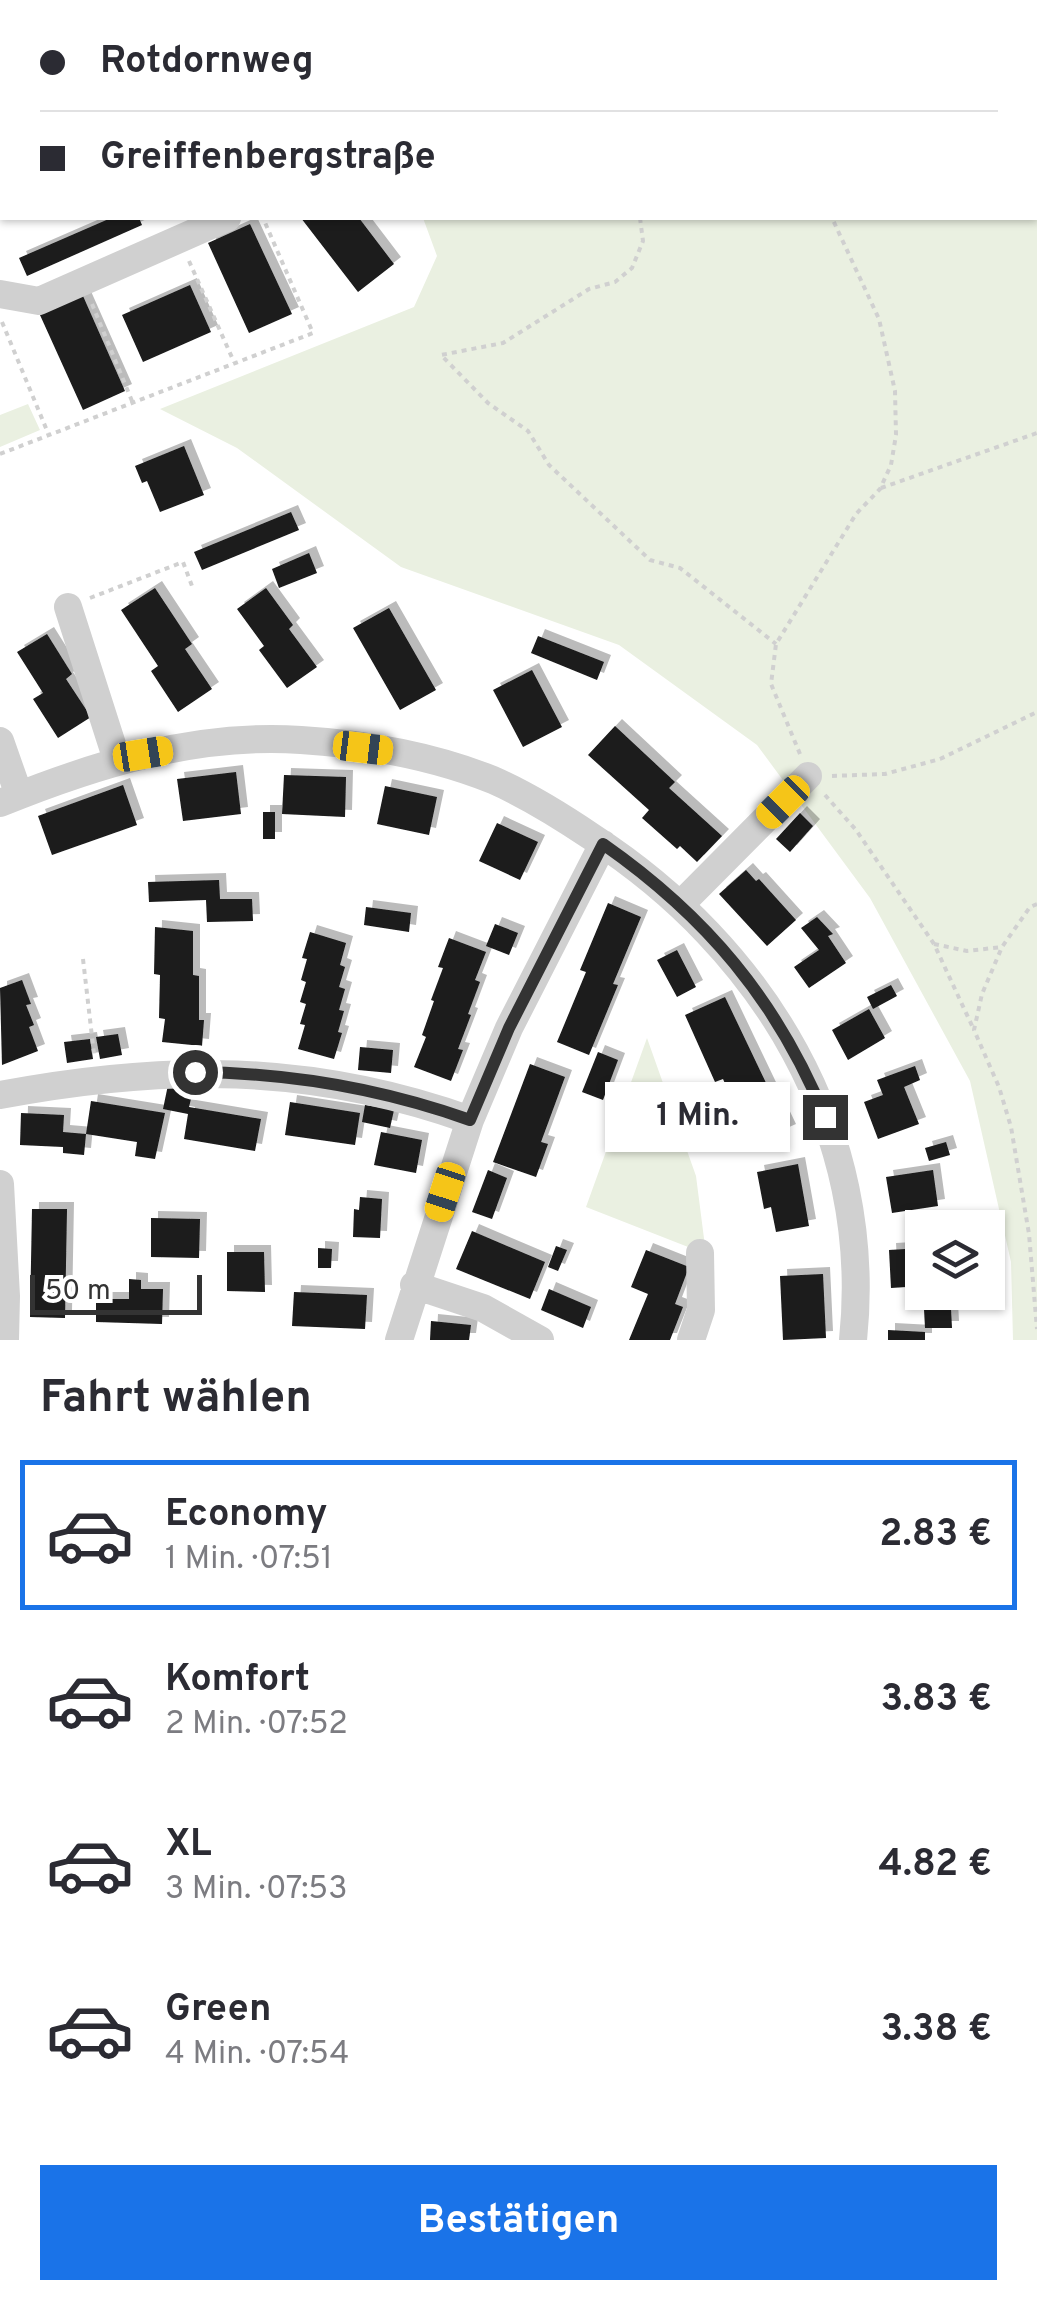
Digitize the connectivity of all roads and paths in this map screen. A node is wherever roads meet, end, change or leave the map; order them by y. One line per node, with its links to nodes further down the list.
1 (221, 220): 5 (street)
2 (264, 220): 9 (path)
3 (640, 220): 17 (path)
4 (833, 220): 14 (path)
5 (179, 238): 6 (street); 9 (path)
6 (82, 281): 7 (street); 10 (path)
7 (0, 294)
8 (0, 317): 12 (path)
9 (234, 363): 10 (path)
10 (133, 402): 12 (path)
11 (1037, 432): 14 (path)
12 (48, 434): 13 (path)
13 (0, 454)
14 (880, 488): 17 (path)
15 (192, 586): 16 (path)
16 (68, 607): 20 (street)
17 (776, 644): 21 (path)
18 (1037, 712): 21 (path)
19 (0, 741): 22 (street)
20 (117, 760): 22 (street); 23 (street)
21 (808, 776): 24 (street); 26 (path)
22 (9, 799)
23 (603, 844): 24 (street); 32 (street)
24 (681, 904): 41 (street)
25 (1037, 904): 27 (path)
26 (934, 944): 27 (path); 29 (path)
27 (1002, 947): 29 (path)
28 (83, 959): 30 (path)
29 (974, 1030): 36 (path)
30 (97, 1078): 31 (street); 32 (street)
31 (0, 1095)
32 (470, 1120): 35 (street)
33 (0, 1184): 37 (street)
34 (700, 1253): 40 (street)
35 (414, 1285): 38 (street); 39 (street)
36 (1037, 1329)
37 (5, 1340)
38 (398, 1340)
39 (540, 1340)
40 (691, 1340)
41 (853, 1340)

